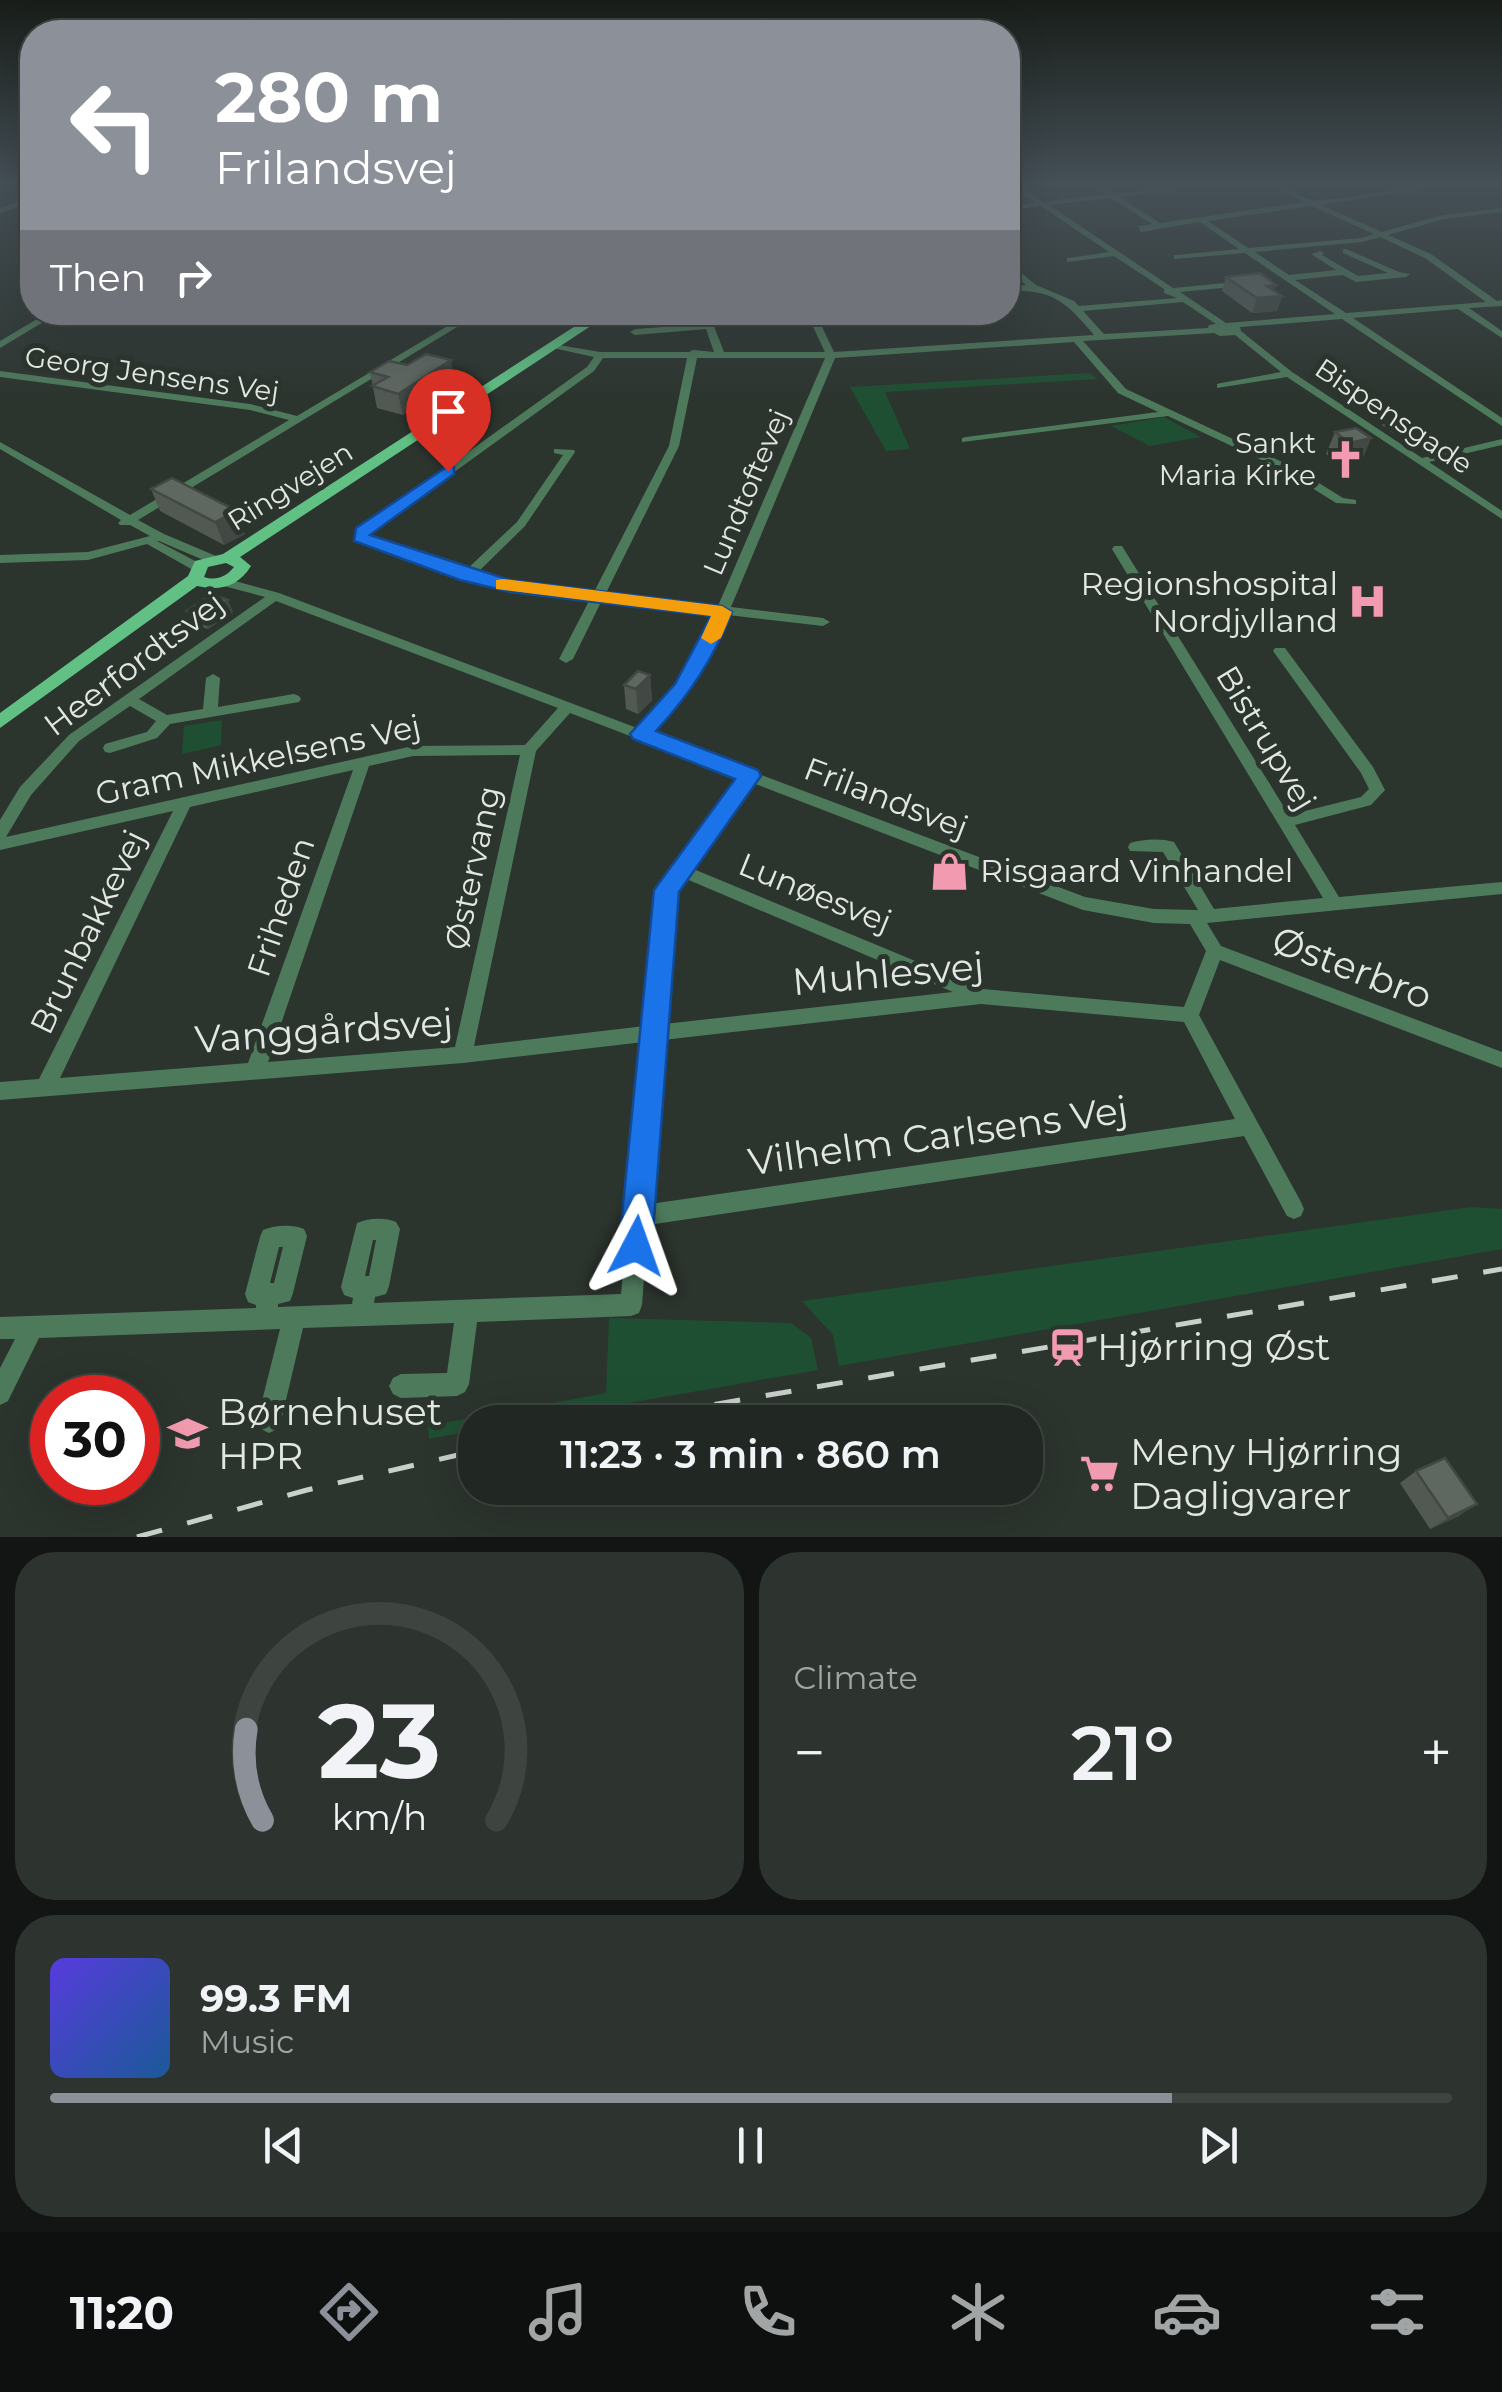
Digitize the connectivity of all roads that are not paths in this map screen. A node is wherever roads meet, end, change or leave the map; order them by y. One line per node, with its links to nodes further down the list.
1 (1100, 256): 9 (street)
2 (1115, 256): 19 (street, Bispensgade)
3 (1192, 256): 8 (street)
4 (1254, 256): 12 (street)
5 (1318, 256): 10 (street)
6 (1358, 256): 13 (street)
7 (1424, 256): 21 (street)
8 (1177, 257)
9 (1070, 260)
10 (1345, 272): 12 (street); 13 (street)
11 (1020, 274): 16 (street)
12 (1287, 278): 14 (street); 24 (street)
13 (1356, 279): 17 (street)
14 (1271, 280)
15 (1254, 282): 19 (street)
16 (1034, 286): 18 (street); 23 (street)
17 (1366, 286)
18 (1020, 288)
19 (1167, 291): 20 (street, Bispensgade)
20 (1181, 300): 23 (street); 30 (street, Bispensgade)
21 (1498, 303): 22 (street)
22 (1459, 306): 24 (street); 33 (street)
23 (1077, 309): 34 (street)
24 (1344, 318): 31 (street); 48 (street)
25 (33, 325): 36 (street)
26 (456, 325): 47 (street)
27 (587, 325): 37 (main road, Ringvejen)
28 (816, 325): 40 (street)
29 (710, 326): 32 (street); 38 (street)
30 (1218, 328): 31 (street); 34 (street); 41 (street, Bispensgade)
31 (1236, 330): 41 (street, Bispensgade)
32 (634, 332)
33 (1502, 336)
34 (1102, 338): 35 (street)
35 (1076, 340): 40 (street); 46 (street)
36 (0, 344)
37 (556, 346): 42 (street); 60 (main road, Ringvejen)
38 (719, 352): 39 (street); 40 (street)
39 (692, 353): 42 (street); 63 (street)
40 (831, 354): 64 (street, Lundtoftevej)
41 (1262, 354): 44 (street, Bispensgade)
42 (600, 355): 61 (street)
43 (0, 374): 47 (street, Georg Jensens Vej)
44 (1289, 374): 45 (street); 53 (street, Bispensgade)
45 (1221, 386)
46 (1165, 414): 49 (street); 54 (street)
47 (297, 419): 56 (street)
48 (1502, 422)
49 (966, 440)
50 (1502, 442): 53 (street)
51 (0, 445): 56 (street, Frilandsvej)
52 (558, 451): 61 (street)
53 (1421, 461): 55 (street, Bispensgade)
54 (1352, 502)
55 (1502, 516)
56 (129, 520): 57 (street, Frilandsvej)
57 (154, 538): 59 (street); 60 (street, Frilandsvej)
58 (1118, 549): 81 (street, Bistrupvej)
59 (0, 559)
60 (218, 571): 62 (street, Frilandsvej); 74 (main road, Ringvejen)
61 (467, 576): 63 (street)
62 (275, 596): 69 (street, Heerfordtsvej); 71 (street, Frilandsvej)
63 (595, 598): 64 (street); 67 (street)
64 (722, 612): 65 (street); 75 (street, Lundtoftevej)
65 (823, 622)
66 (1280, 651): 81 (street)
67 (566, 659)
68 (213, 678): 72 (street)
69 (129, 699): 73 (street); 82 (street, Heerfordtsvej)
70 (294, 699): 72 (street)
71 (568, 706): 75 (street, Frilandsvej); 77 (street, Østervang)
72 (210, 714): 73 (street)
73 (165, 720): 76 (street)
74 (0, 722)
75 (641, 734): 79 (street, Frilandsvej)
76 (110, 748)
77 (528, 750): 78 (street, Gram Mikkelsens Vej); 95 (street, Østervang)
78 (363, 762): 80 (street, Gram Mikkelsens Vej); 97 (street, Friheden)
79 (750, 776): 85 (street); 88 (street, Frilandsvej)
80 (184, 802): 83 (street, Gram Mikkelsens Vej); 98 (street, Brunbakkevej)
81 (1285, 822): 87 (street, Bistrupvej)
82 (0, 834)
83 (0, 844)
84 (1136, 847): 88 (street)
85 (678, 869): 90 (street, Lunøesvej); 94 (street)
86 (1502, 888): 87 (street, Frilandsvej)
87 (1335, 904): 88 (street, Frilandsvej)
88 (1203, 916): 89 (street)
89 (1215, 951): 93 (street); 96 (street, Østerbro)
90 (929, 972): 91 (street, Lunøesvej); 92 (street)
91 (981, 996): 92 (street, Muhlesvej); 93 (street, Muhlesvej)
92 (928, 1001): 94 (street, Muhlesvej)
93 (1190, 1015): 100 (street)
94 (652, 1034): 95 (street, Vanggårdsvej); 102 (street)
95 (463, 1055): 97 (street, Vanggårdsvej)
96 (1502, 1060)
97 (254, 1071): 98 (street, Vanggårdsvej)
98 (46, 1088): 99 (street, Vanggårdsvej)
99 (0, 1091)
100 (1248, 1126): 101 (street); 102 (street, Vilhelm Carlsens Vej)
101 (1294, 1209)
102 (638, 1216): 105 (street)
103 (366, 1287): 106 (street)
104 (270, 1294): 108 (street)
105 (466, 1311): 106 (street); 111 (street)
106 (361, 1315): 107 (street)
107 (294, 1317): 108 (street); 113 (street)
108 (264, 1318): 109 (street)
109 (33, 1326): 110 (street); 112 (street)
110 (0, 1328)
111 (401, 1386)
112 (0, 1393)
113 (269, 1422)

